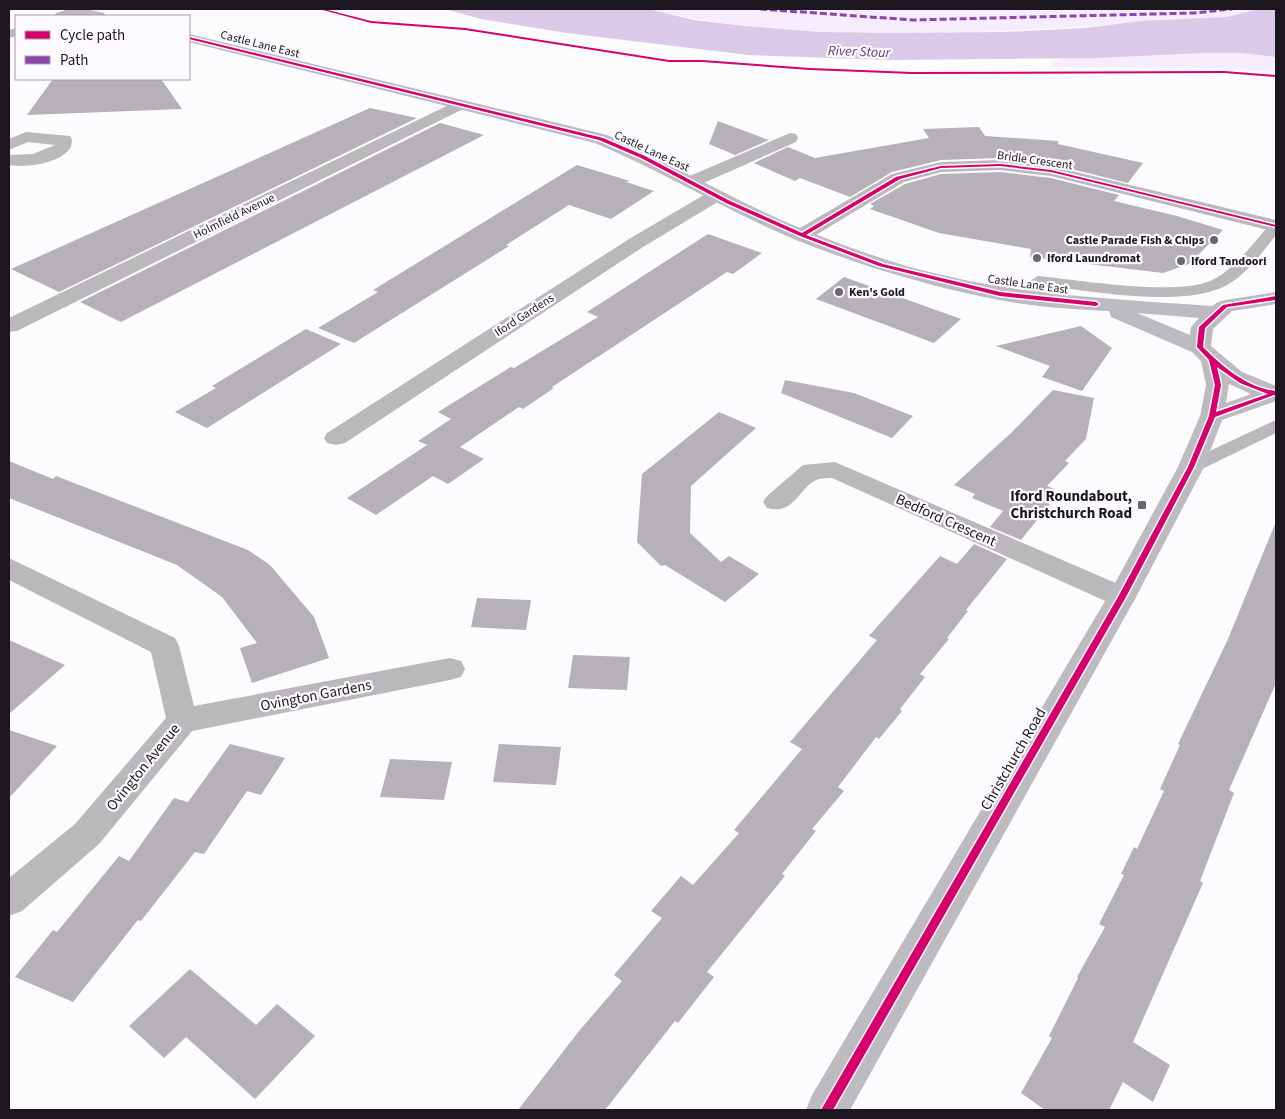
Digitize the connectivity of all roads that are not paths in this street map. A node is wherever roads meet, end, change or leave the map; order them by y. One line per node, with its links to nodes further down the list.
1 (73, 10): 2 (main road)
2 (95, 15)
3 (190, 38): 4 (main road, Castle Lane East)
4 (458, 105): 8 (main road, Castle Lane East); 18 (street, Holmfield Avenue)
5 (790, 138): 8 (street)
6 (9, 145): 7 (street)
7 (9, 160)
8 (692, 182): 9 (main road, Castle Lane East)
9 (715, 196): 11 (main road, Castle Lane East); 23 (street, Iford Gardens)
10 (1276, 226): 11 (street, Bridle Crescent); 13 (lane)
11 (802, 235): 13 (main road, Castle Lane East)
12 (1276, 277): 15 (main road)
13 (1034, 297): 16 (main road, Castle Lane East)
14 (1276, 298): 15 (main road)
15 (1246, 301): 17 (main road)
16 (1096, 304): 17 (main road, Castle Lane East); 19 (main road, Castle Lane East)
17 (1216, 312): 19 (main road)
18 (9, 326)
19 (1206, 354): 20 (main road, Castle Lane East); 21 (main road, Christchurch Road)
20 (1276, 393): 21 (main road)
21 (1212, 416): 24 (main road, Christchurch Road)
22 (1276, 426): 24 (lane)
23 (336, 438)
24 (1191, 466): 27 (main road, Christchurch Road)
25 (776, 502): 27 (street, Bedford Crescent)
26 (9, 568): 29 (street, Ovington Avenue)
27 (1122, 597): 31 (main road, Christchurch Road)
28 (450, 669): 29 (street, Ovington Gardens)
29 (182, 721): 30 (street, Ovington Avenue)
30 (9, 900)
31 (827, 1110)

